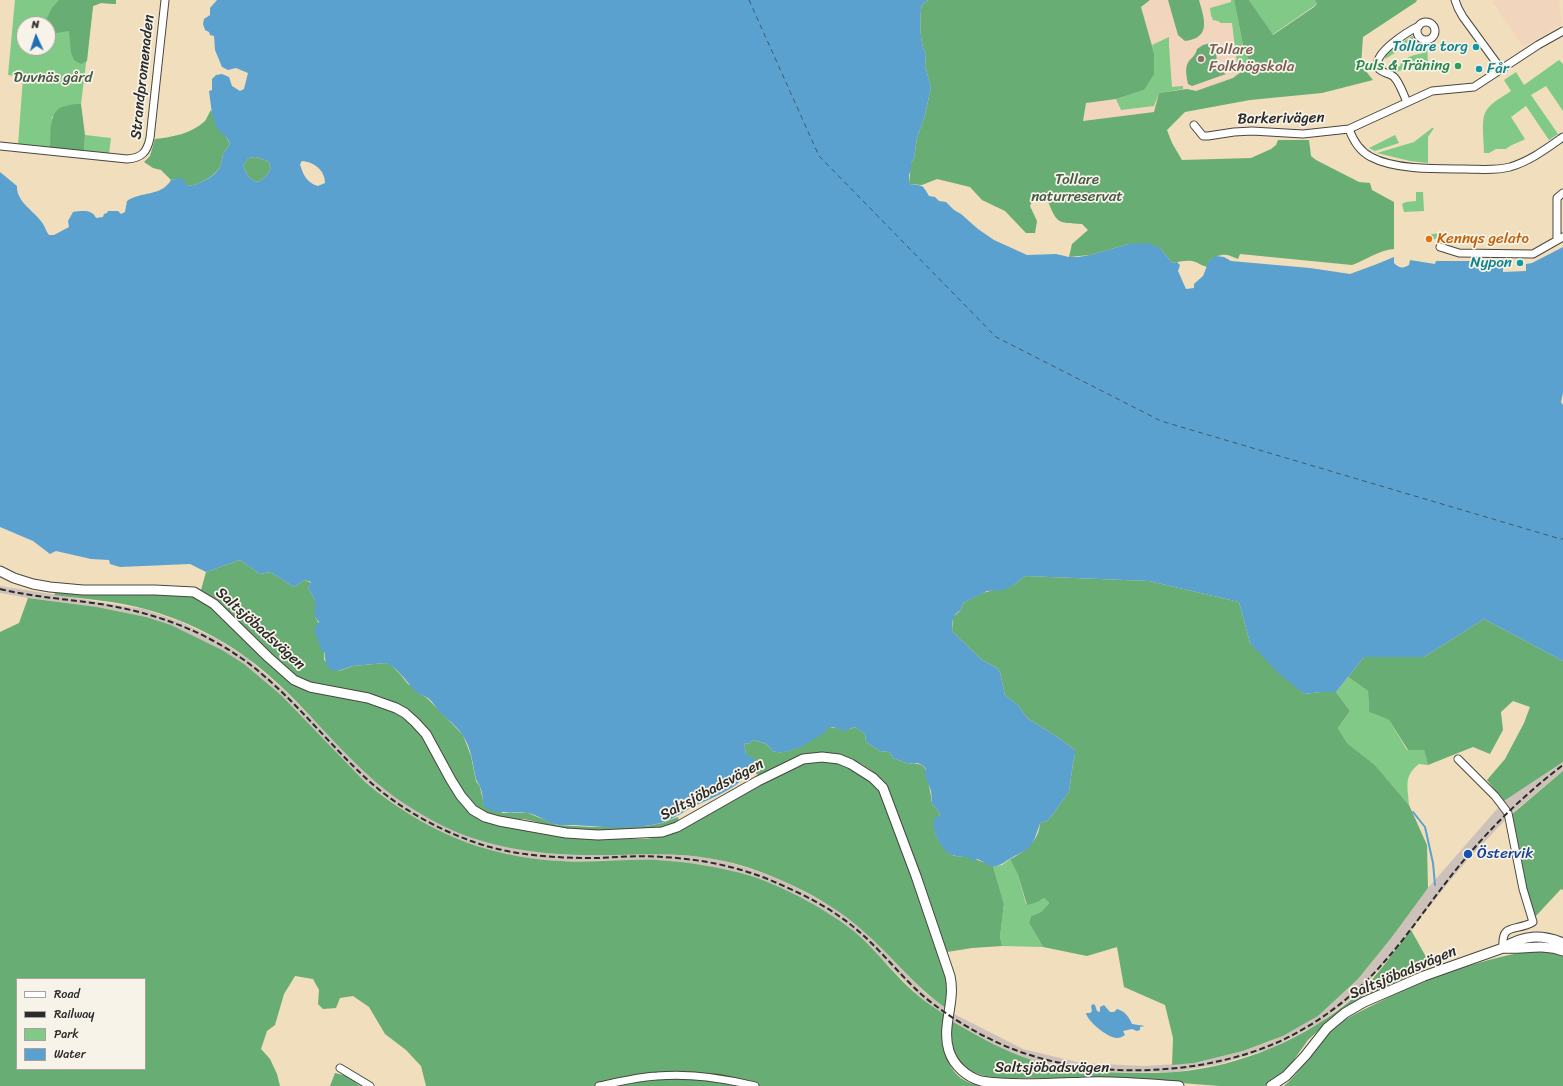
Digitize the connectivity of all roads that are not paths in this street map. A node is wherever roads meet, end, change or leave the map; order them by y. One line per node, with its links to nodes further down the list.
1 (165, 0): 10 (street, Strandpromenaden)
2 (1456, 0): 5 (street)
3 (1419, 26): 6 (street)
4 (1563, 31): 5 (street)
5 (1501, 69): 6 (street)
6 (1407, 102): 8 (street)
7 (1194, 125): 8 (street, Barkerivägen)
8 (1349, 128): 9 (street)
9 (1563, 137)
10 (0, 146)
11 (1563, 193): 12 (street)
12 (1560, 238): 13 (street)
13 (1440, 247)
14 (0, 571): 20 (street, Saltsjöbadsvägen)
15 (1458, 759): 17 (street)
16 (1563, 943): 17 (street, Saltsjöbadsvägen)
17 (1504, 948): 18 (street, Saltsjöbadsvägen); 25 (street, Saltsjöbadsvägen)
18 (1563, 950)
19 (340, 1068): 21 (street)
20 (1056, 1085): 24 (street, Saltsjöbadsvägen)
21 (370, 1086)
22 (599, 1086): 23 (street)
23 (755, 1086)
24 (1179, 1086)
25 (1272, 1086)

